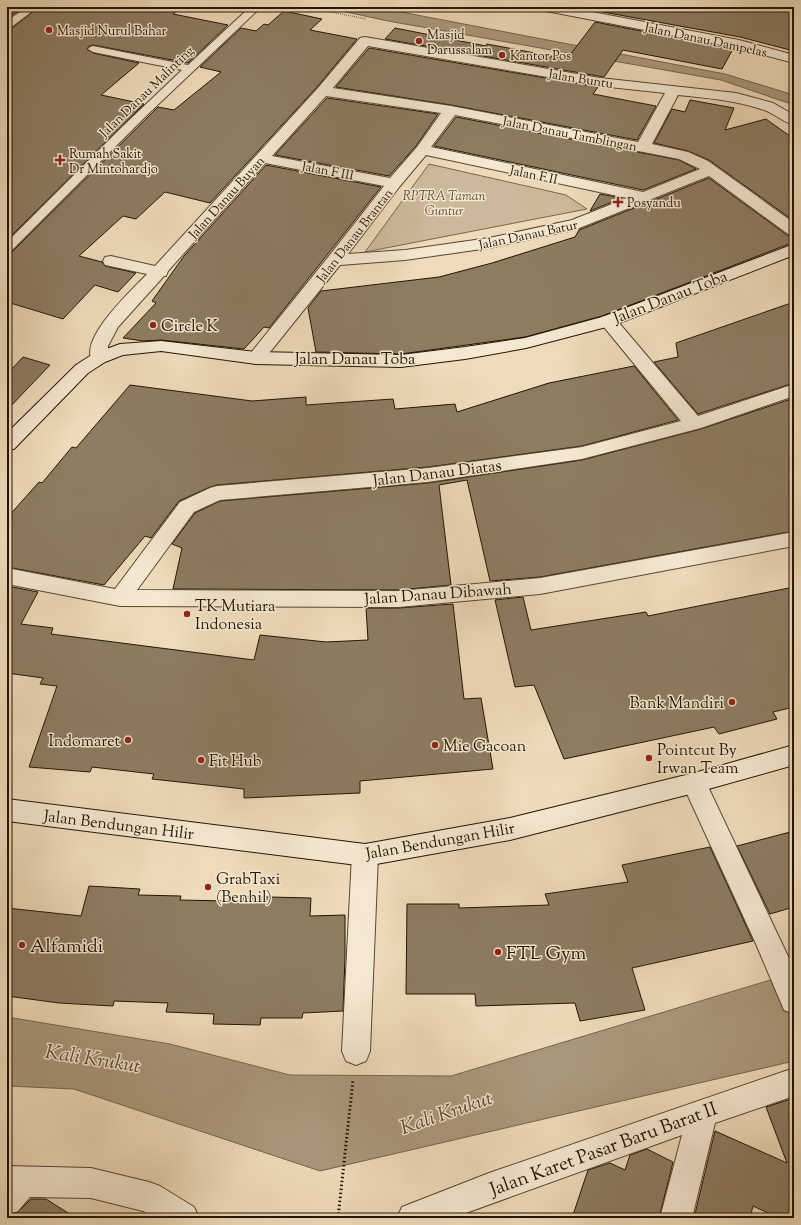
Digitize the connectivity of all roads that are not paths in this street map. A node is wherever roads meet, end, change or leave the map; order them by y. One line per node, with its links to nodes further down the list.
1 (33, 7): 4 (lane)
2 (256, 7): 8 (lane, Jalan Danau Malinting)
3 (546, 7): 7 (street, Jalan Danau Dampelas)
4 (7, 26)
5 (365, 41): 9 (street, Jalan Buntu); 10 (street, Jalan Danau Buyan)
6 (93, 49): 8 (lane)
7 (794, 59)
8 (188, 68): 20 (lane, Jalan Danau Malinting)
9 (674, 90): 12 (street, Jalan Buntu); 13 (street)
10 (323, 92): 11 (street, Jalan Danau Tamblingan); 15 (street, Jalan Danau Buyan)
11 (451, 110): 13 (street, Jalan Danau Tamblingan); 14 (street, Jalan Danau Brantan)
12 (794, 121)
13 (643, 147): 16 (street, Jalan Danau Tamblingan)
14 (422, 150): 17 (street, Jalan Danau Brantan); 18 (street, Jalan F II)
15 (261, 158): 17 (street, Jalan F III); 24 (street, Jalan Danau Buyan)
16 (710, 170): 18 (street, Jalan Danau Batur); 19 (street, Jalan Danau Tamblingan)
17 (394, 183): 22 (street, Jalan Danau Brantan)
18 (645, 197): 22 (street, Jalan Danau Batur)
19 (794, 231)
20 (7, 248)
21 (794, 248): 25 (street, Jalan Danau Toba)
22 (335, 260): 27 (street, Jalan Danau Brantan)
23 (111, 261): 24 (street)
24 (160, 272): 26 (street, Jalan Danau Buyan)
25 (608, 321): 27 (street, Jalan Danau Toba); 29 (street)
26 (99, 358): 27 (street, Jalan Danau Toba); 30 (street, Jalan Danau Toba)
27 (256, 358)
28 (794, 390): 29 (street, Jalan Danau Diatas)
29 (694, 424): 33 (street, Jalan Danau Diatas)
30 (7, 444)
31 (794, 539): 33 (street, Jalan Danau Dibawah)
32 (7, 576): 33 (street, Jalan Danau Dibawah)
33 (120, 598)
34 (794, 755): 35 (street, Jalan Bendungan Hilir)
35 (694, 783): 37 (street, Jalan Bendungan Hilir); 38 (street)
36 (7, 810): 37 (street, Jalan Bendungan Hilir)
37 (364, 855): 39 (street)
38 (794, 1001)
39 (356, 1051)
40 (794, 1082): 41 (street, Jalan Karet Pasar Baru Barat II)
41 (703, 1113): 44 (street, Jalan Karet Pasar Baru Barat II); 45 (street)
42 (12, 1188): 43 (street)
43 (183, 1218)
44 (413, 1218)
45 (676, 1218)

